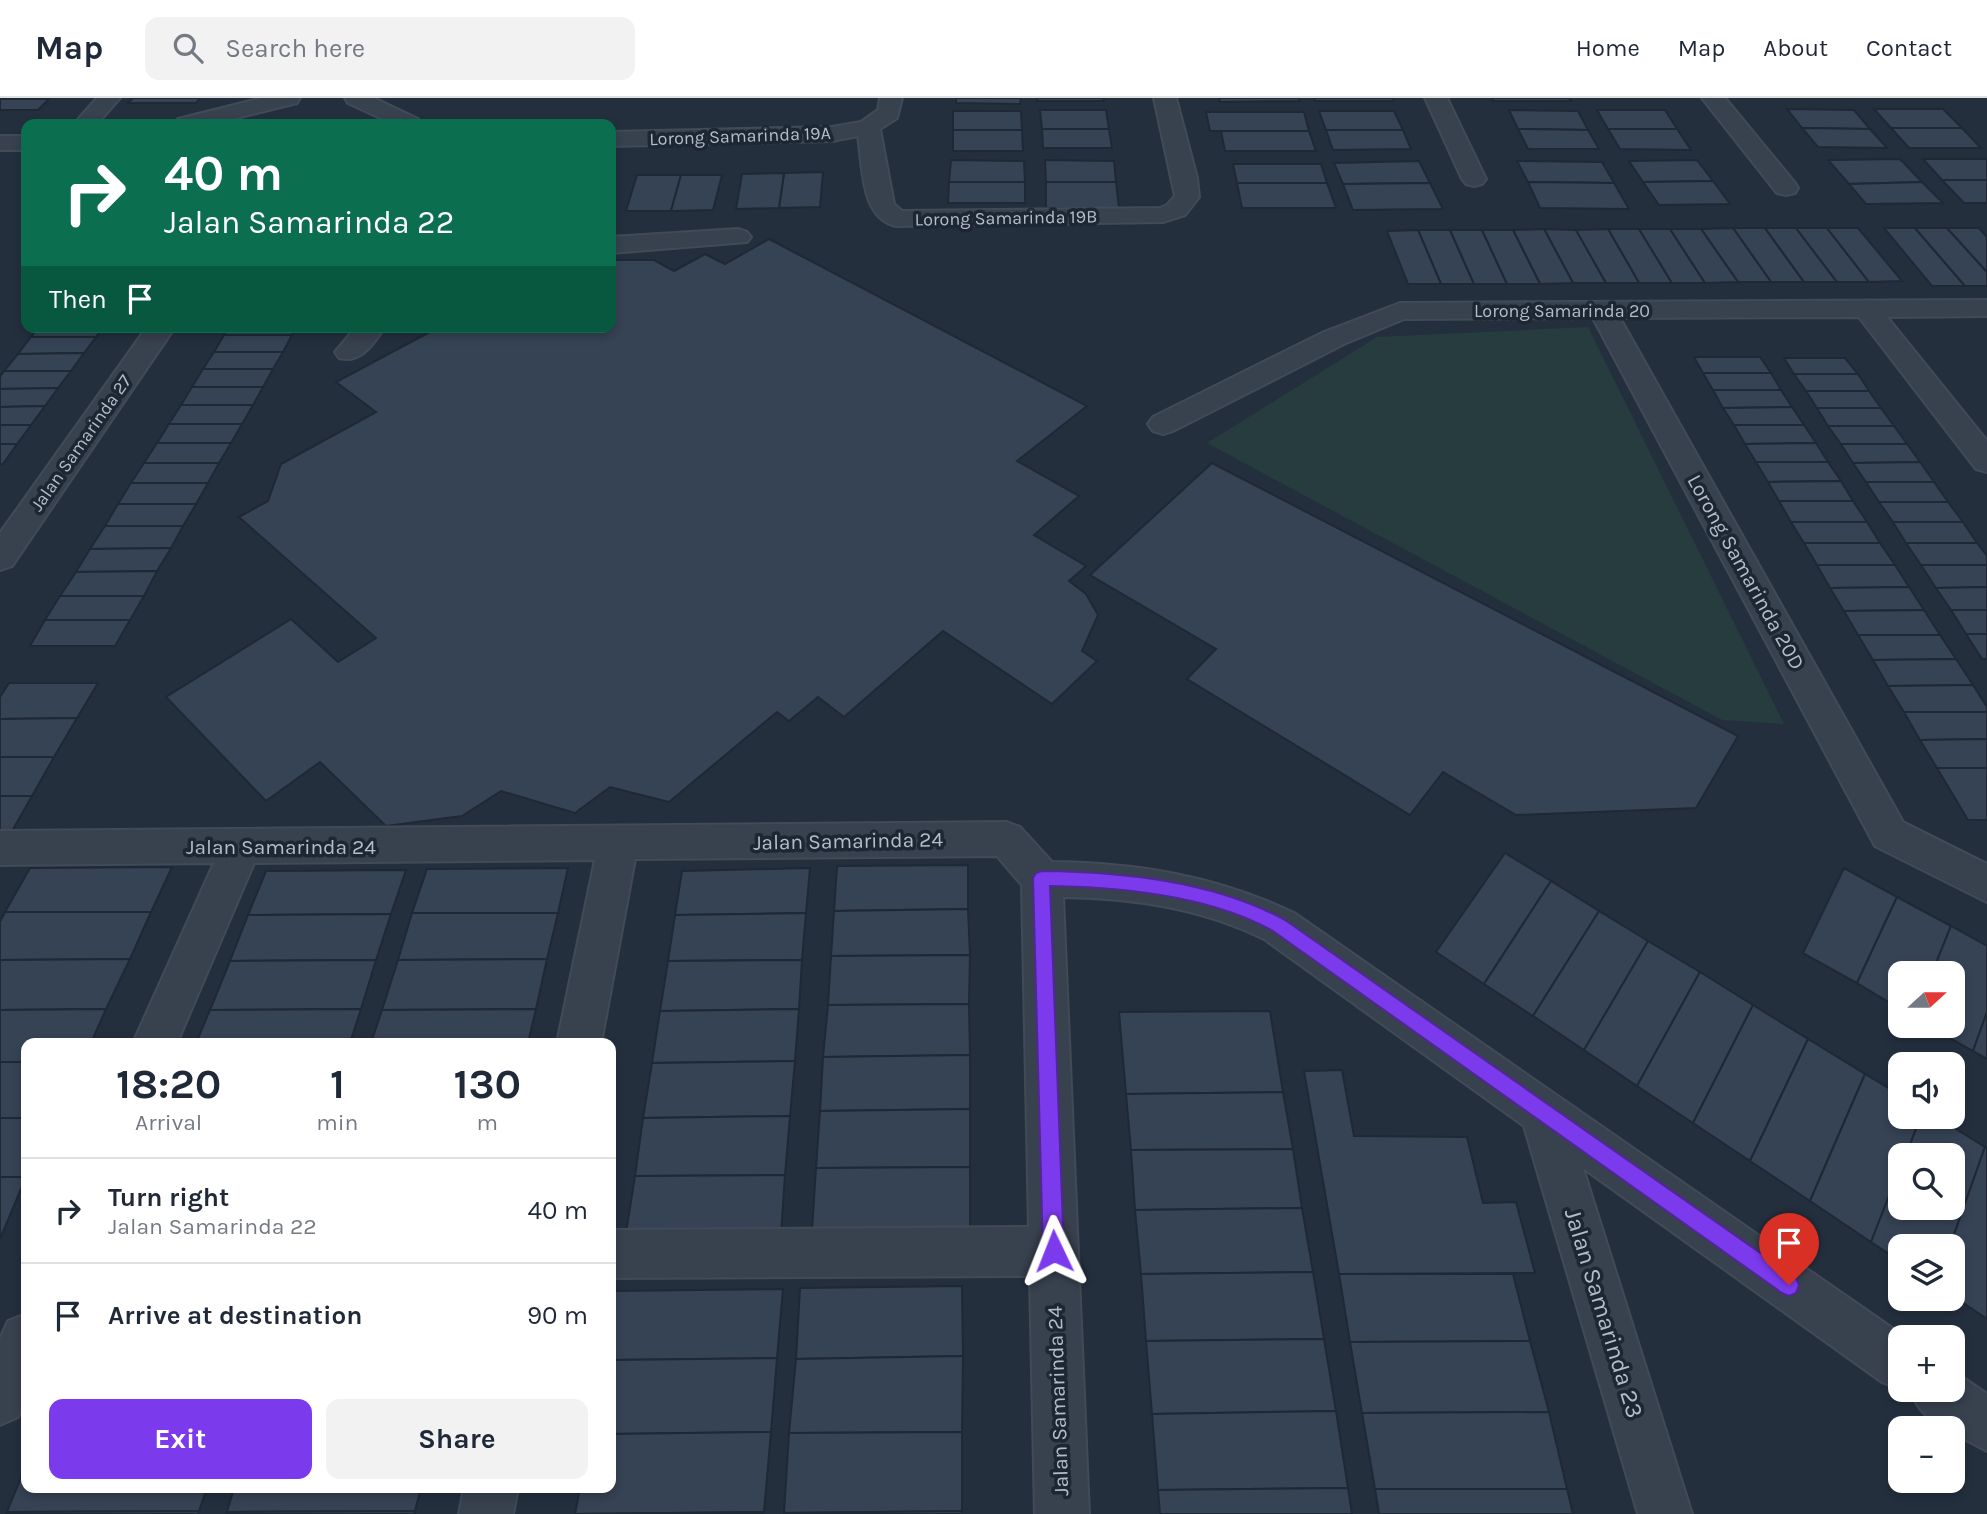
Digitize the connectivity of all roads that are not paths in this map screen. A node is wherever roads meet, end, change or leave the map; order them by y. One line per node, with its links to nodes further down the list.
1 (108, 98): 8 (street)
2 (289, 98): 9 (street)
3 (356, 98): 10 (street)
4 (891, 98): 11 (street)
5 (1165, 98): 11 (street, Lorong Samarinda 19B)
6 (1436, 98): 15 (street)
7 (1713, 98): 16 (street)
8 (89, 119)
9 (206, 119)
10 (400, 119)
11 (868, 127): 12 (street, Lorong Samarinda 19A)
12 (616, 139)
13 (0, 143): 14 (street)
14 (21, 143)
15 (1474, 179)
16 (1786, 188)
17 (738, 237): 18 (street)
18 (616, 245)
19 (1866, 308): 20 (street, Lorong Samarinda 20); 21 (street, Lorong Samarinda 20); 26 (street)
20 (1987, 308)
21 (1603, 311): 25 (street, Lorong Samarinda 20); 32 (street, Lorong Samarinda 20D)
22 (157, 333): 27 (street, Jalan Samarinda 27)
23 (366, 333): 24 (street)
24 (349, 352)
25 (1163, 424)
26 (1987, 462)
27 (0, 558)
28 (618, 844): 30 (street, Jalan Samarinda 24); 31 (street, Jalan Samarinda 24); 34 (street)
29 (0, 848): 30 (street, Jalan Samarinda 24)
30 (240, 848): 33 (street)
31 (1042, 878): 35 (street); 36 (street, Jalan Samarinda 24)
32 (1987, 884)
33 (157, 1038)
34 (580, 1038)
35 (1543, 1112): 39 (street); 46 (street, Jalan Samarinda 23)
36 (1054, 1251): 37 (street); 45 (street, Jalan Samarinda 24)
37 (616, 1254)
38 (21, 1351): 40 (street)
39 (1888, 1356)
40 (0, 1399)
41 (1953, 1402): 42 (street)
42 (1987, 1425)
43 (490, 1493): 44 (street)
44 (486, 1514)
45 (1062, 1514)
46 (1665, 1514)

